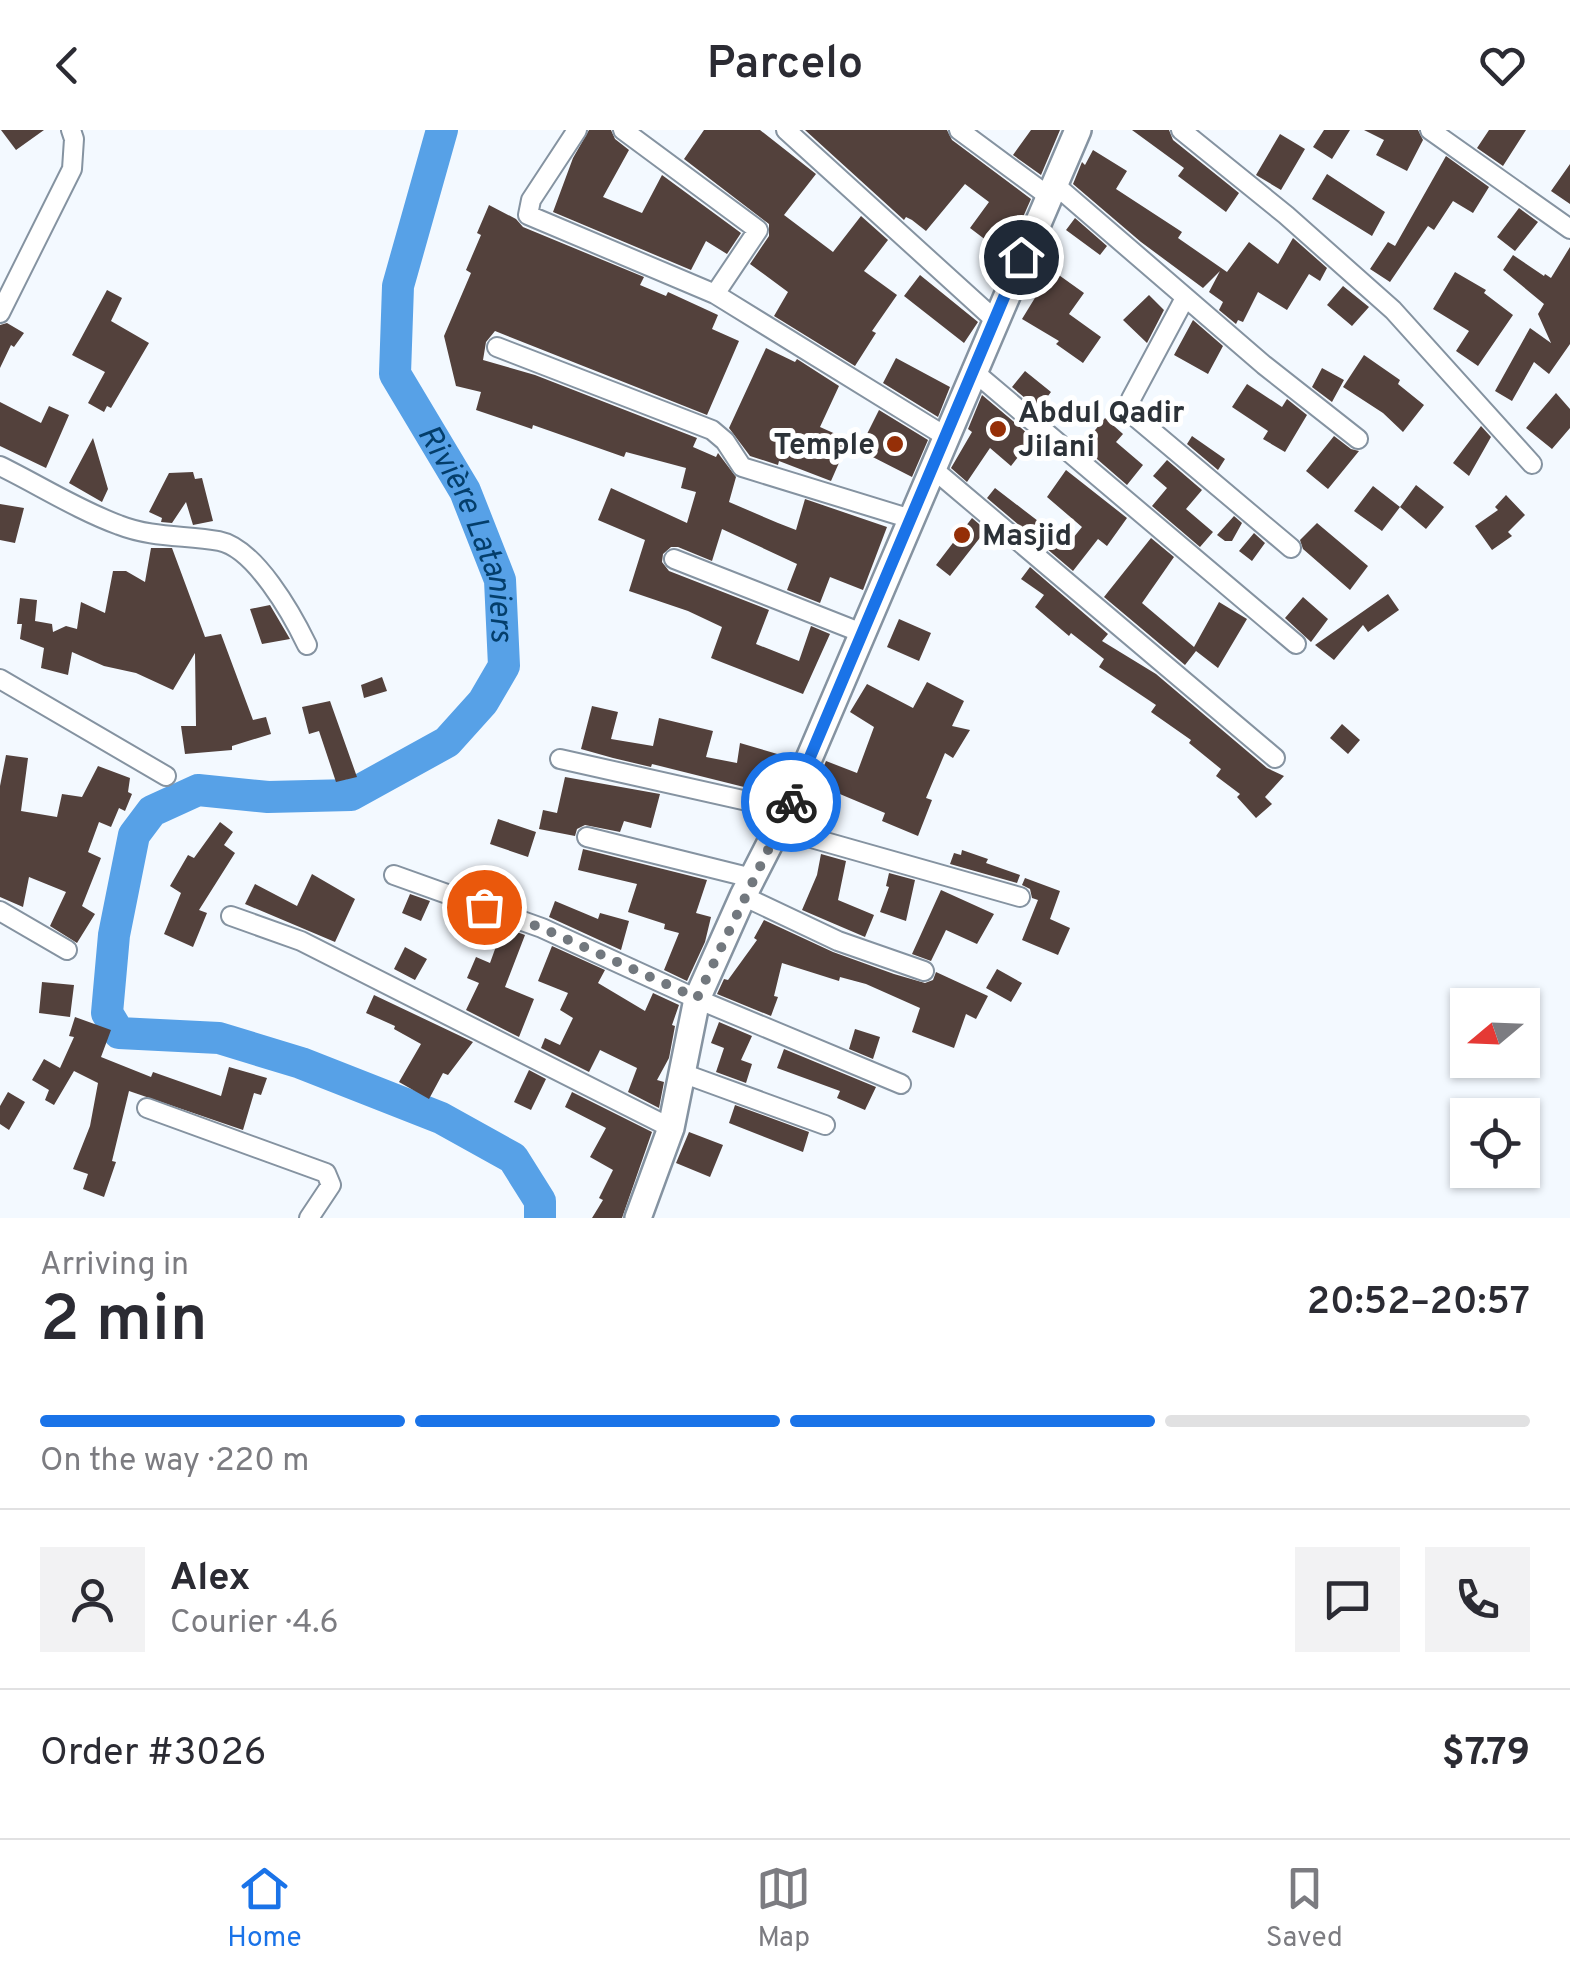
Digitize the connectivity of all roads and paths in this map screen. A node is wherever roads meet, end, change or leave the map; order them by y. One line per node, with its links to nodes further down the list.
1 (71, 130): 13 (street)
2 (577, 130): 11 (street)
3 (622, 130): 11 (street)
4 (786, 130): 14 (street)
5 (958, 130): 9 (street)
6 (1078, 130): 9 (main road)
7 (1181, 130): 19 (street)
8 (1430, 130): 10 (street)
9 (1050, 189): 12 (street); 14 (main road)
10 (1570, 229)
11 (714, 294): 17 (street)
12 (1186, 298): 18 (street); 23 (street)
13 (0, 313)
14 (994, 318): 16 (main road)
15 (497, 348): 22 (street)
16 (972, 370): 17 (main road); 26 (street)
17 (944, 436): 21 (main road)
18 (1358, 439)
19 (1532, 464)
20 (0, 466): 27 (street)
21 (932, 468): 22 (main road); 29 (street)
22 (912, 520): 25 (main road)
23 (1292, 548)
24 (674, 559): 25 (street)
25 (862, 633): 32 (main road)
26 (1296, 644)
27 (307, 645)
28 (0, 679): 31 (street)
29 (1276, 758)
30 (560, 760): 32 (street)
31 (166, 776)
32 (782, 819): 35 (main road); 36 (street)
33 (587, 837): 35 (street)
34 (394, 876): 41 (street)
35 (747, 887): 40 (street); 41 (main road)
36 (1020, 897)
37 (0, 910): 39 (street)
38 (231, 916): 46 (street)
39 (67, 950)
40 (924, 971)
41 (697, 998): 42 (main road); 43 (street)
42 (682, 1072): 45 (street); 46 (main road)
43 (901, 1084)
44 (146, 1108): 47 (street)
45 (825, 1125)
46 (671, 1128): 48 (main road)
47 (309, 1218)
48 (638, 1218)

